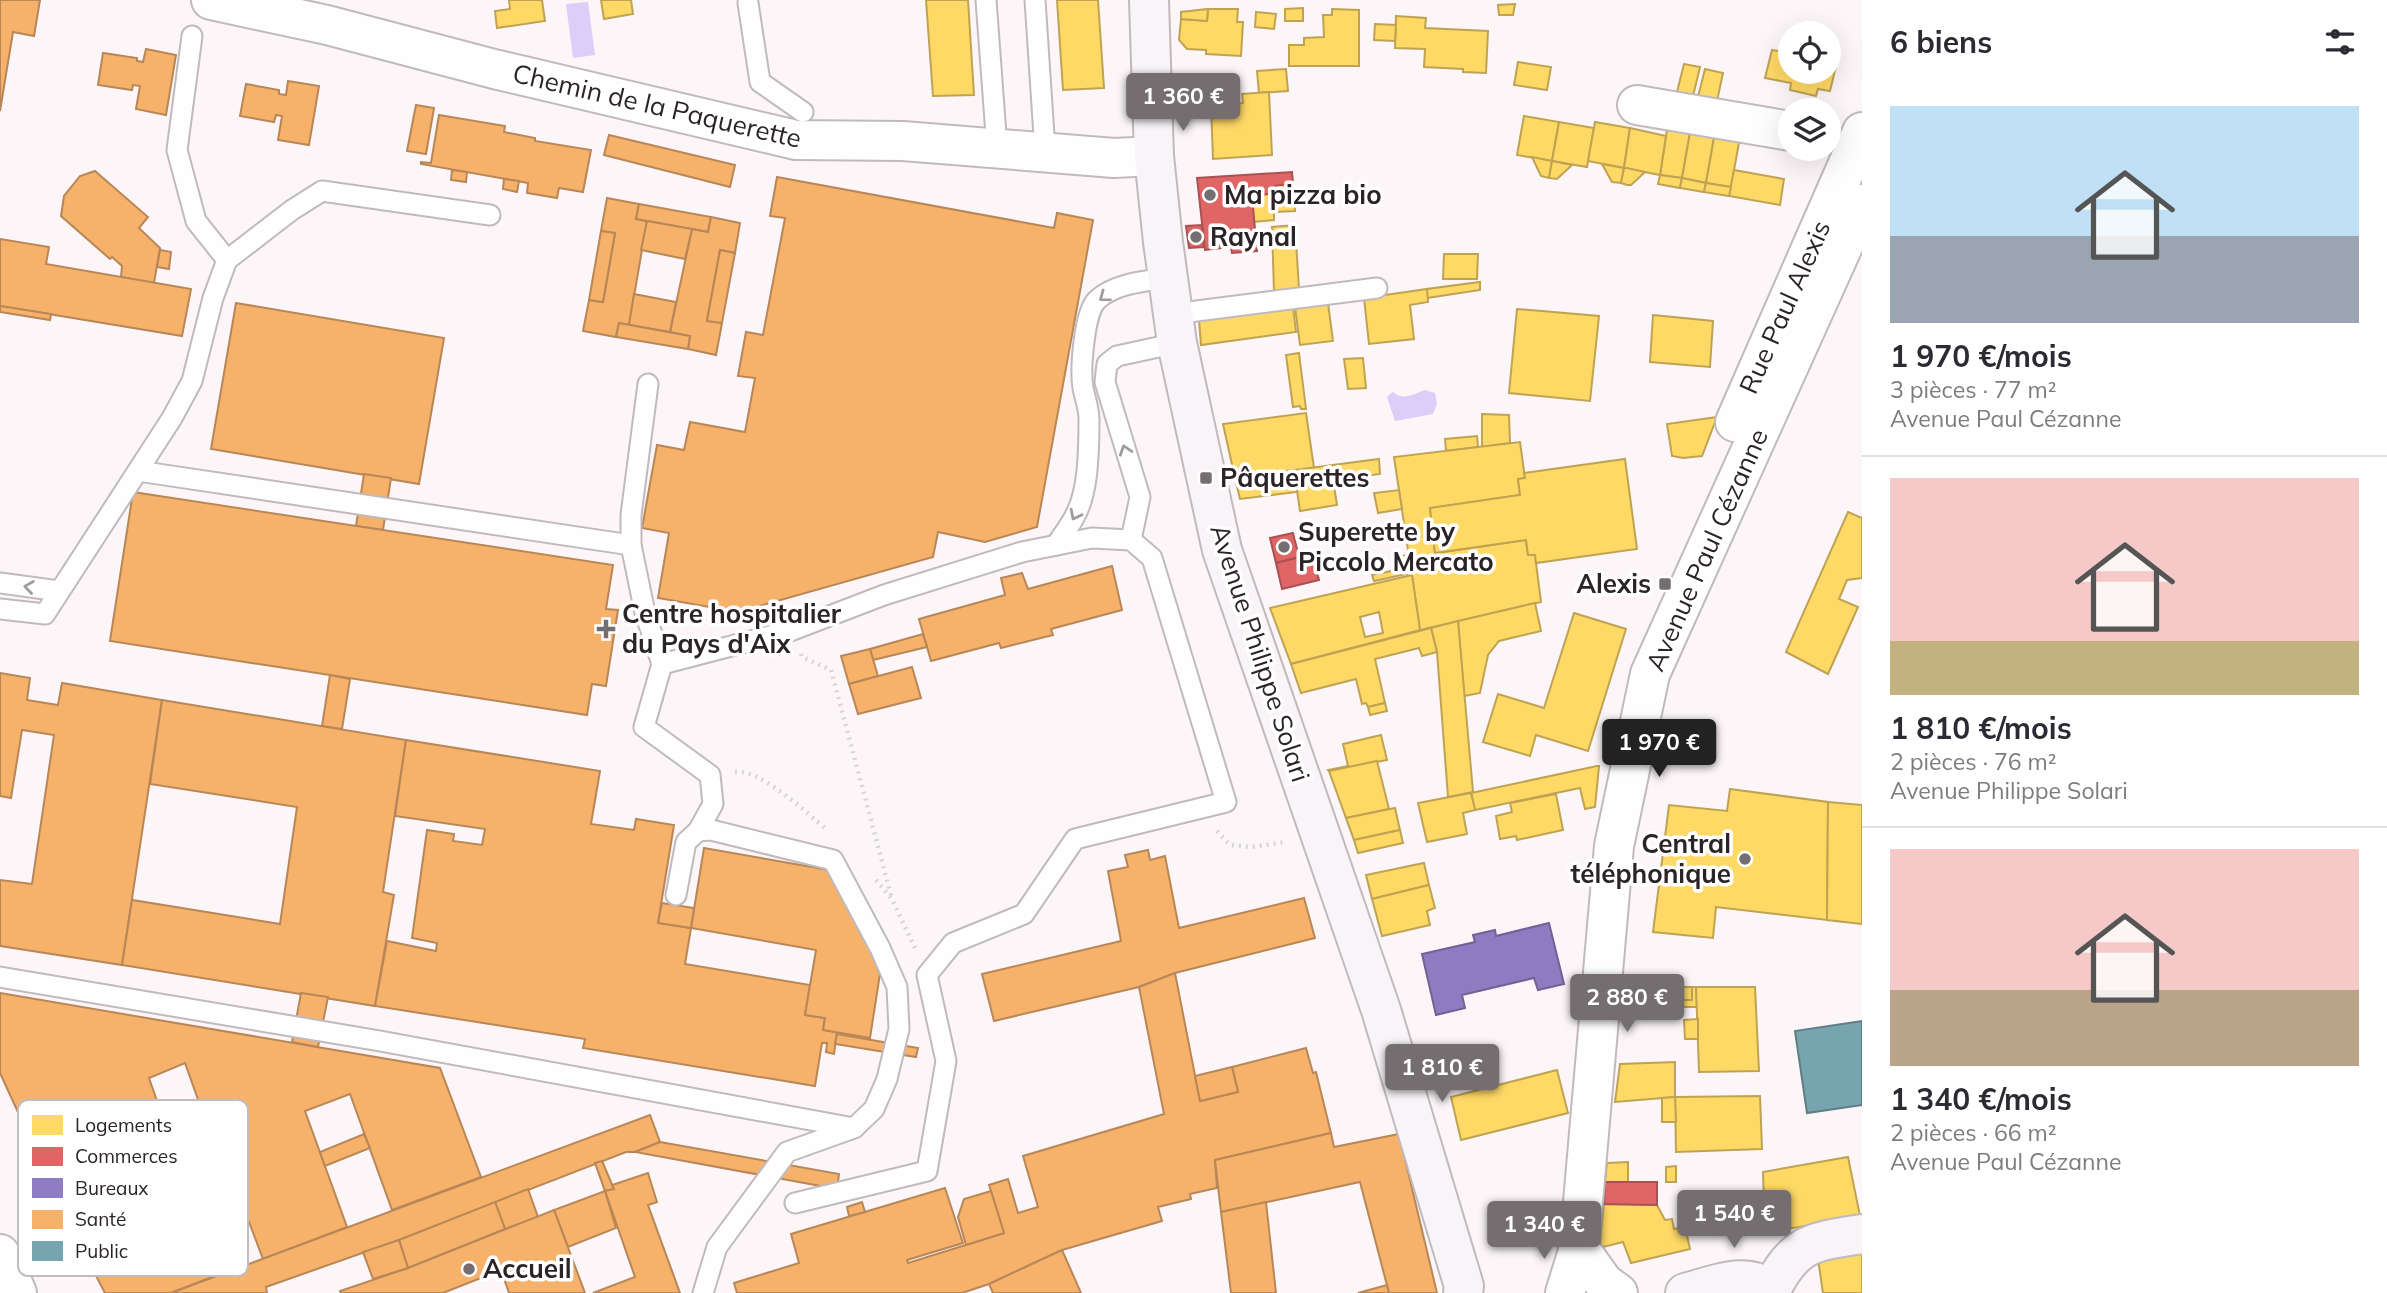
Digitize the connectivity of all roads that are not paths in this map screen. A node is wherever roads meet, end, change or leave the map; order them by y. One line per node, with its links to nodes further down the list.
1 (211, 0): 11 (street, Chemin de la Paquerette)
2 (986, 0): 11 (lane)
3 (1035, 0): 12 (lane)
4 (1150, 0): 13 (main road, Avenue Philippe Solari)
5 (748, 3): 8 (lane)
6 (192, 36): 16 (lane)
7 (1637, 105): 9 (street)
8 (803, 112)
9 (1778, 129)
10 (1849, 138): 24 (street, Rue Paul Alexis)
11 (997, 148): 12 (street, Chemin de la Paquerette)
12 (1045, 151): 13 (street, Chemin de la Paquerette)
13 (1154, 156): 18 (main road, Avenue Philippe Solari)
14 (1862, 204): 24 (street, Avenue Paul Cézanne)
15 (490, 215): 16 (lane)
16 (228, 260): 20 (lane)
17 (1377, 288): 18 (lane)
18 (1173, 312): 21 (lane, one-way to 18); 23 (lane, one-way to 23); 37 (main road, Avenue Philippe Solari)
19 (648, 384): 22 (lane)
20 (138, 471): 22 (lane); 26 (lane)
21 (1131, 540): 23 (lane); 33 (lane)
22 (631, 545): 28 (lane)
23 (1056, 545): 28 (lane)
24 (1698, 565): 35 (street, Avenue Paul Cézanne)
25 (0, 583): 26 (lane, one-way to 25)
26 (59, 592): 27 (lane)
27 (0, 609)
28 (662, 664): 29 (lane)
29 (698, 831): 30 (lane); 32 (lane)
30 (676, 895)
31 (0, 977): 32 (lane)
32 (854, 1128): 40 (lane)
33 (794, 1203)
34 (1862, 1234): 38 (main road)
35 (1579, 1248): 41 (street, Avenue Paul Cézanne); 42 (street)
36 (0, 1254): 39 (street)
37 (1468, 1291)
38 (1771, 1292): 43 (main road)
39 (17, 1293)
40 (703, 1293)
41 (1565, 1293)
42 (1618, 1293)
43 (1685, 1293)

